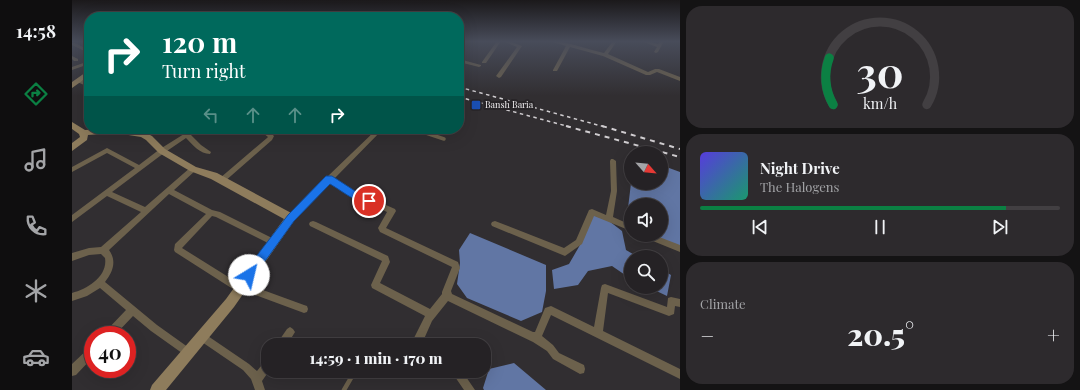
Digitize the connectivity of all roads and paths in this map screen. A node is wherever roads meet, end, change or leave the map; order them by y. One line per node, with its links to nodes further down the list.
1 (486, 59): 6 (street)
2 (511, 59): 12 (street)
3 (561, 59): 10 (street)
4 (615, 59): 13 (street)
5 (464, 61): 8 (street)
6 (484, 62)
7 (84, 64): 9 (street)
8 (480, 66)
9 (72, 69)
10 (555, 70)
11 (84, 76): 14 (street)
12 (499, 76)
13 (680, 79)
14 (79, 81): 15 (street); 16 (street)
15 (84, 83)
16 (72, 86)
17 (72, 126): 18 (street)
18 (83, 133): 25 (street)
19 (138, 134): 26 (street)
20 (187, 134): 26 (street); 27 (street)
21 (267, 134): 33 (street)
22 (429, 134): 24 (lane)
23 (374, 135): 32 (street)
24 (444, 139)
25 (72, 148)
26 (162, 151): 29 (street); 30 (street)
27 (208, 152)
28 (613, 161): 39 (street)
29 (140, 168): 31 (street); 35 (street)
30 (193, 169): 33 (street); 34 (street)
31 (72, 170)
32 (329, 179): 38 (street); 51 (street)
33 (222, 180): 38 (street)
34 (169, 191): 36 (street); 37 (street)
35 (107, 193): 36 (street); 40 (street)
36 (146, 211): 47 (street)
37 (211, 213): 44 (street); 50 (street)
38 (291, 218): 44 (street)
39 (609, 218): 42 (street); 43 (street)
40 (72, 219)
41 (312, 224): 56 (street)
42 (495, 224)
43 (624, 225)
44 (273, 242): 50 (street)
45 (663, 242): 46 (street)
46 (680, 249)
47 (102, 251): 48 (street); 49 (street)
48 (72, 257)
49 (99, 282): 52 (street); 55 (street)
50 (240, 287): 54 (street); 60 (street)
51 (447, 295): 56 (street); 61 (street)
52 (72, 296)
53 (680, 303): 59 (street)
54 (304, 309)
55 (133, 310): 57 (street); 64 (street)
56 (431, 314): 63 (street)
57 (117, 326)
58 (290, 332): 62 (street)
59 (598, 333): 61 (street); 69 (street)
60 (202, 337): 64 (street); 72 (street)
61 (535, 337): 66 (street)
62 (286, 338)
63 (419, 338)
64 (189, 353): 73 (street)
65 (84, 359): 67 (street)
66 (580, 369)
67 (72, 371)
68 (261, 374): 72 (street)
69 (680, 374)
70 (350, 378): 75 (lane)
71 (461, 378): 76 (street)
72 (257, 380): 74 (street)
73 (157, 390)
74 (260, 390)
75 (344, 390)
76 (470, 390)

